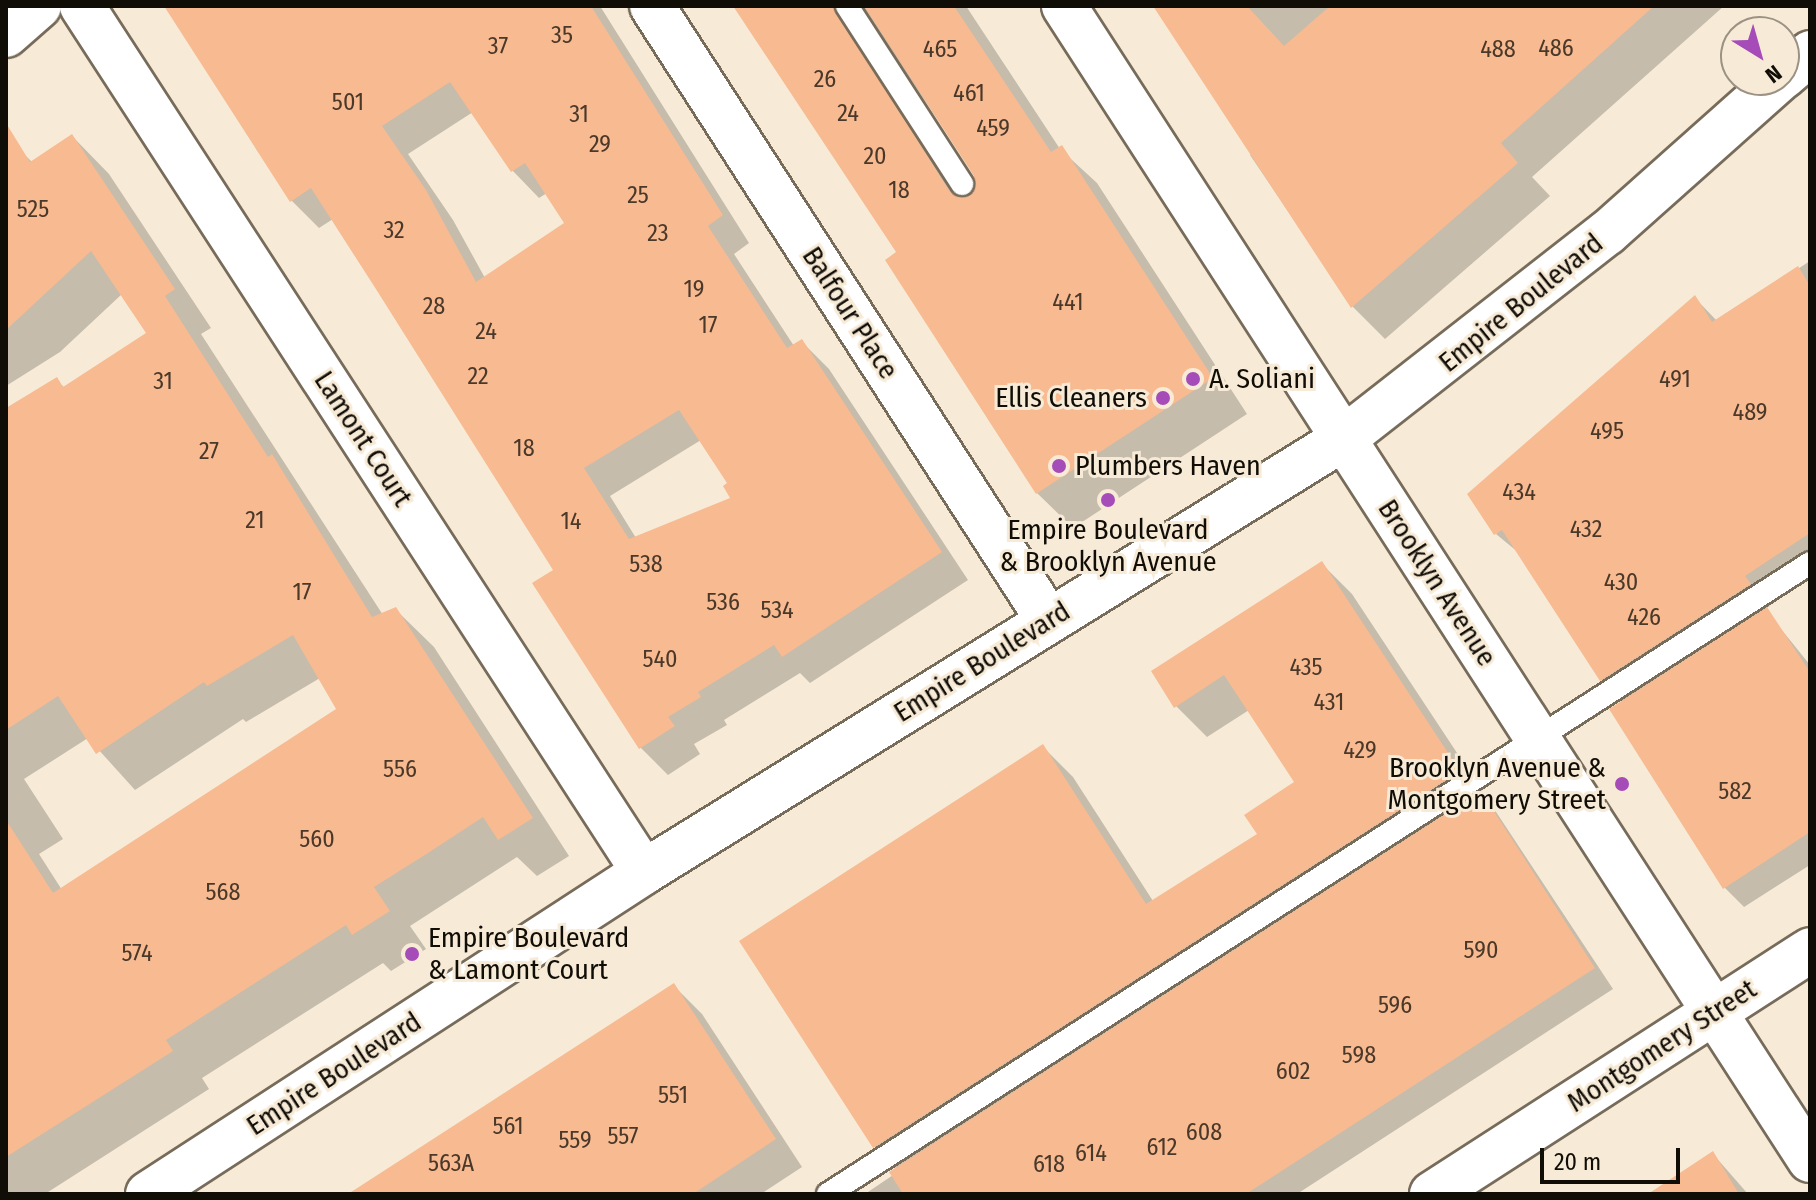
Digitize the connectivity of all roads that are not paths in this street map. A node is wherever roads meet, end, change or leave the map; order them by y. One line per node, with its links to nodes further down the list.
1 (39, 6): 6 (street)
2 (82, 6): 13 (street, Lamont Court)
3 (652, 6): 11 (street, Balfour Place)
4 (847, 6): 8 (lane)
5 (1064, 6): 9 (street, Brooklyn Avenue)
6 (6, 35)
7 (1761, 96): 9 (street, Empire Boulevard)
8 (962, 184)
9 (1343, 439): 11 (street, Empire Boulevard); 12 (street, Brooklyn Avenue)
10 (1810, 563): 12 (lane)
11 (1049, 621): 13 (street, Empire Boulevard)
12 (1537, 737): 15 (street, Brooklyn Avenue); 18 (lane)
13 (644, 872): 17 (street, Empire Boulevard)
14 (1810, 950): 15 (street, Montgomery Street)
15 (1714, 1012): 16 (street, Brooklyn Avenue); 19 (street, Montgomery Street)
16 (1810, 1160)
17 (148, 1194)
18 (828, 1194)
19 (1432, 1194)

